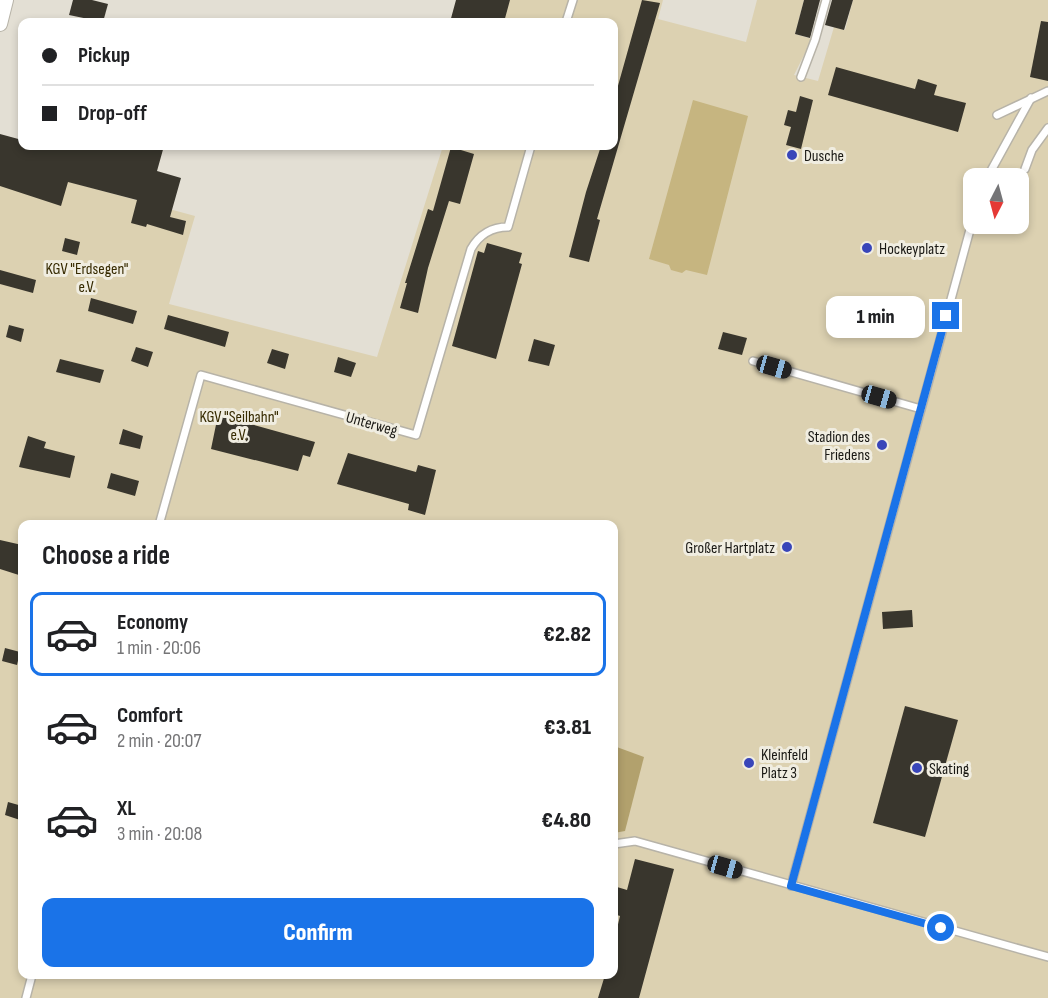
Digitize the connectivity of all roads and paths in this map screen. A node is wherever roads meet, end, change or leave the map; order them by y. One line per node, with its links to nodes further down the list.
1 (6, 0): 5 (street)
2 (573, 0): 4 (lane)
3 (826, 0): 6 (lane)
4 (567, 18)
5 (0, 24)
6 (801, 77)
7 (1048, 91): 8 (lane)
8 (1031, 98): 9 (lane); 12 (lane)
9 (997, 115)
10 (1048, 128): 13 (lane)
11 (530, 150): 17 (lane, Unterweg)
12 (992, 168)
13 (1024, 168)
14 (969, 234): 16 (lane)
15 (753, 361): 16 (lane)
16 (921, 409): 19 (lane)
17 (160, 520)
18 (618, 843): 19 (lane)
19 (791, 886): 20 (lane)
20 (1048, 957)
21 (31, 979): 22 (lane)
22 (26, 998)

